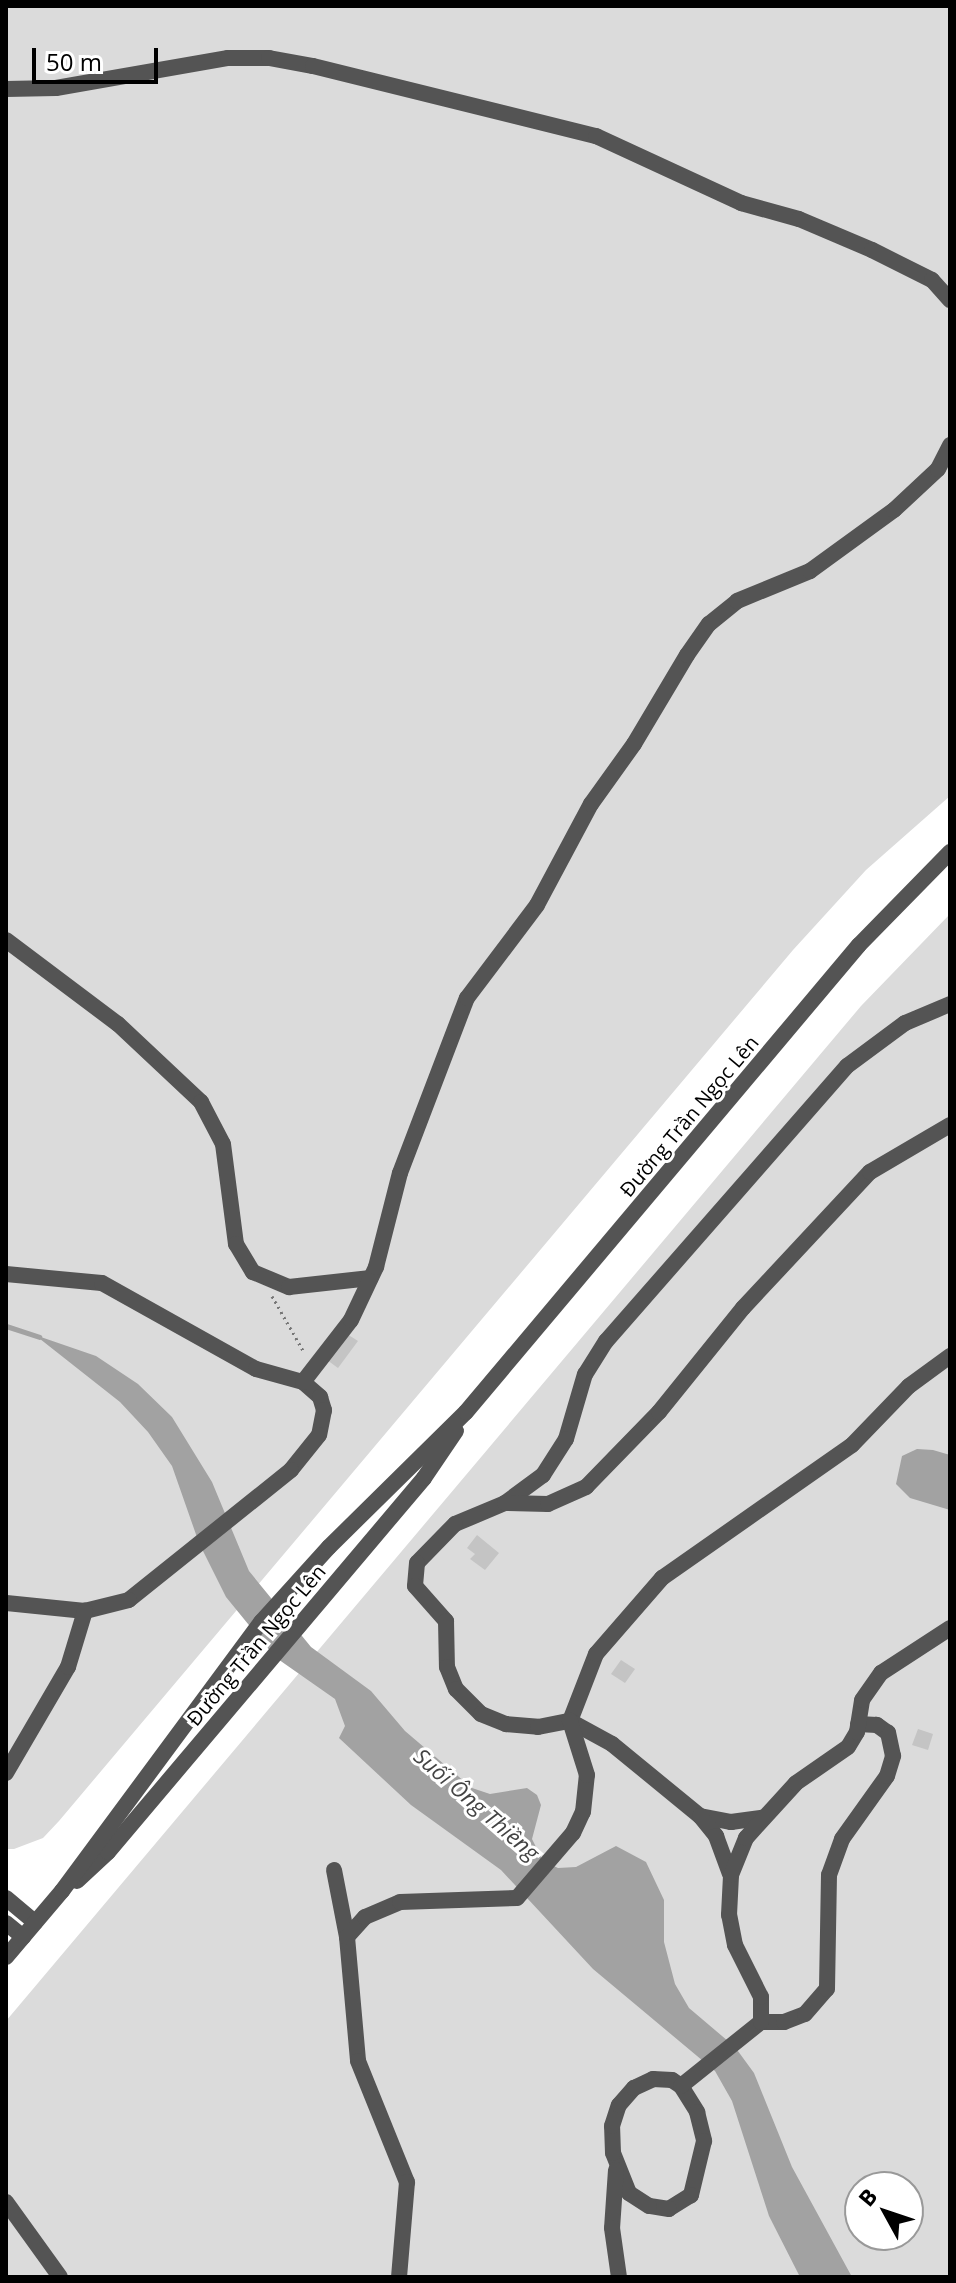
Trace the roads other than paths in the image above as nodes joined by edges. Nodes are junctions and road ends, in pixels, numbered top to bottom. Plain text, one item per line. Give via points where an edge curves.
1 (6, 89) edge
2 (950, 300) edge
3 (950, 445) edge
4 (950, 852) edge
5 (6, 940) edge
6 (950, 1004) edge
7 (950, 1125) edge
8 (6, 1274) edge
9 (371, 1278) junction
10 (950, 1356) edge
11 (303, 1382) junction
12 (466, 1412) junction
13 (505, 1503) junction
14 (6, 1603) edge
15 (85, 1611) junction
16 (950, 1628) edge
17 (570, 1721) junction
18 (858, 1724) junction
19 (6, 1773) edge
20 (700, 1816) junction
21 (761, 1818) junction
22 (334, 1870) dead end
23 (731, 1875) junction
24 (62, 1891) junction
25 (6, 1898) edge
26 (35, 1922) junction
27 (6, 1923) edge
28 (23, 1937) junction
29 (347, 1937) junction
30 (6, 1957) edge
31 (761, 2022) junction
32 (681, 2086) junction
33 (616, 2169) junction
34 (6, 2202) edge
35 (60, 2277) edge
36 (399, 2277) edge
37 (619, 2277) edge

1 - 2 street via 56,88 228,58 301,63 596,136 741,203 799,219 872,250 932,280
3 - 9 street via 938,469 894,510 810,571 737,601 709,624 687,655 581,819 537,905 467,998 400,1173
4 - 12 street, Đường Trần Ngọc Lên via 859,945
5 - 9 street via 118,1024 201,1102 223,1144 236,1244 249,1267 267,1282 289,1287
6 - 13 street via 905,1023 847,1066 606,1341 582,1383 560,1452 533,1485
7 - 13 street via 870,1172 586,1487 548,1504
8 - 11 street via 102,1283 256,1369
9 - 11 street via 351,1320
10 - 17 street via 909,1386 852,1445 700,1547 653,1586 596,1654
11 - 15 street via 323,1403 319,1435 291,1470 129,1600
12 - 24 street, Đường Trần Ngọc Lên via 246,1640
12 - 24 street, Đường Trần Ngọc Lên via 424,1478 108,1852
13 - 17 street via 447,1531 417,1563 415,1586 443,1614 451,1678 471,1707 522,1727
14 - 15 street
15 - 19 street via 65,1674
16 - 18 street via 881,1673 862,1700
17 - 20 street via 620,1750
17 - 29 street via 587,1775 586,1801 573,1833 517,1898 400,1902 365,1917
18 - 21 street via 848,1747 796,1783
18 - 31 street via 877,1725 888,1733 893,1756 887,1776 842,1839 829,1875 827,1989 796,2019
20 - 21 street via 731,1822
20 - 23 street via 722,1848
21 - 23 street via 739,1850
22 - 29 street
23 - 31 street via 731,1929 761,1997
24 - 26 street, Đường Trần Ngọc Lên
25 - 26 street
26 - 28 street, Đường Trần Ngọc Lên
27 - 28 street
28 - 30 street, Đường Trần Ngọc Lên
29 - 36 street via 361,2072 407,2182
31 - 32 street
32 - 33 street via 653,2079 626,2096 612,2126
32 - 33 street via 697,2112 704,2141 691,2195 677,2206 654,2208 629,2193
33 - 37 street via 612,2228
34 - 35 street

